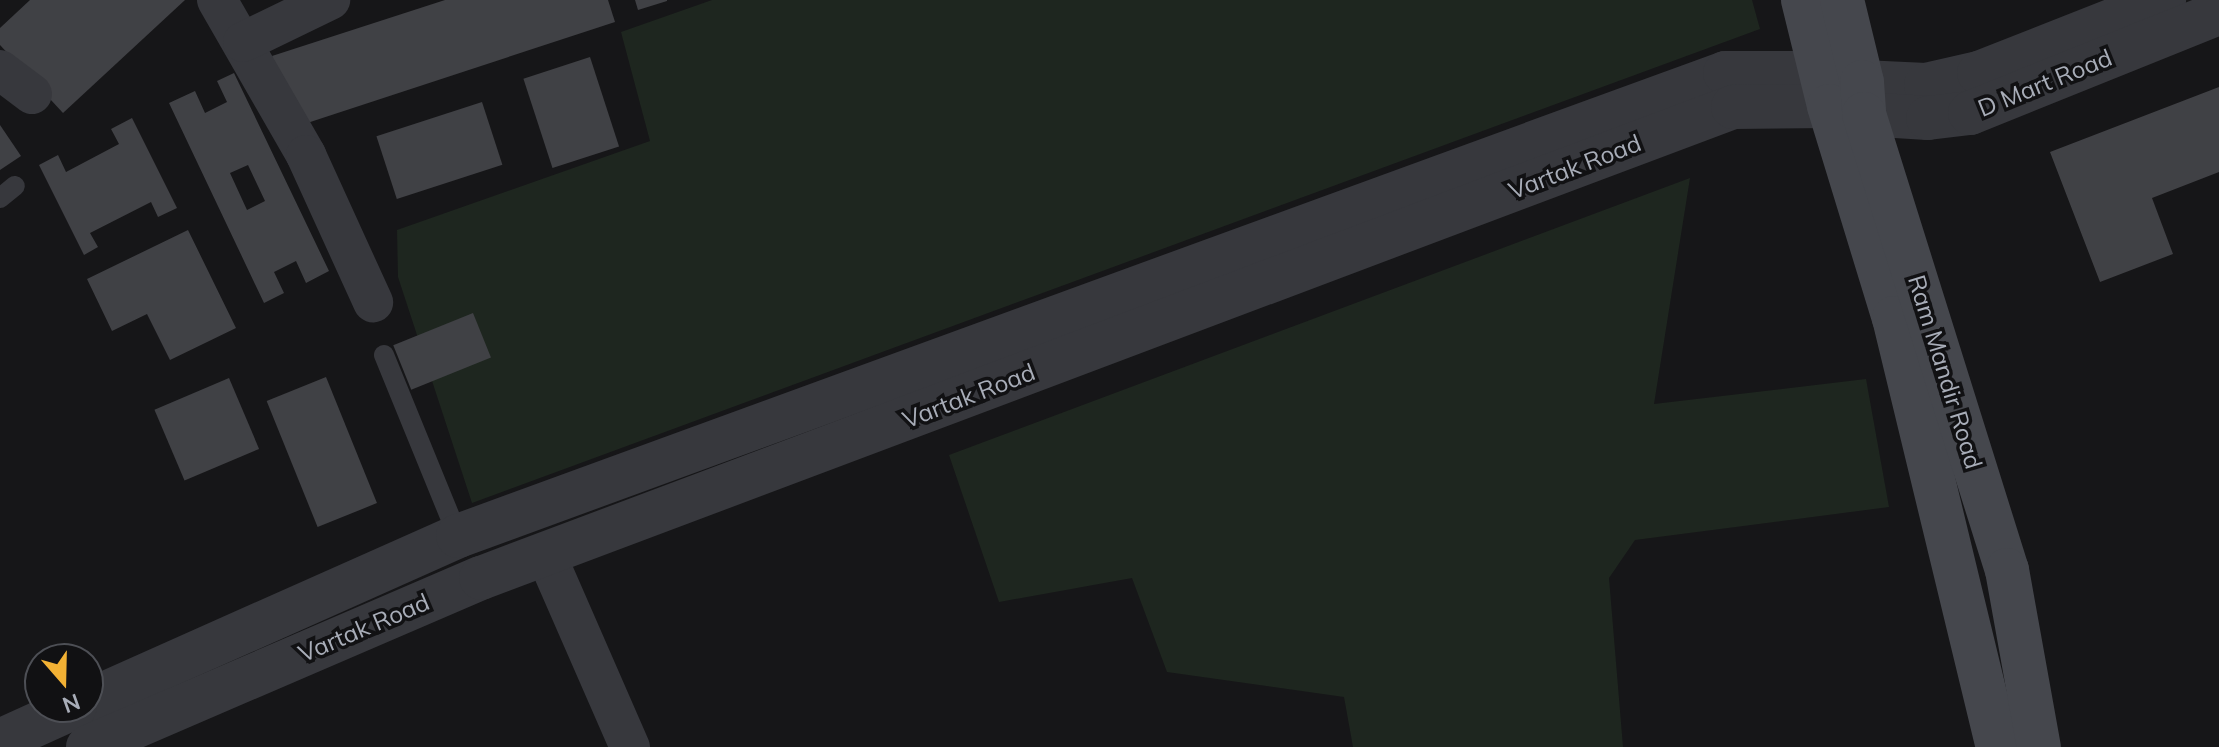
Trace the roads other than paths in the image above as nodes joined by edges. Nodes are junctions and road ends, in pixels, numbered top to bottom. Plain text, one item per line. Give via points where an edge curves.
1 (217, 0) edge
2 (330, 0) edge
3 (1803, 0) edge
4 (1842, 0) edge
5 (2164, 0) edge
6 (2219, 13) edge
7 (243, 42) junction
8 (0, 70) edge
9 (32, 94) dead end
10 (1844, 94) junction
11 (373, 302) dead end
12 (384, 355) dead end
13 (458, 536) junction
14 (546, 555) junction
15 (104, 694) edge
16 (40, 723) edge
17 (0, 741) edge
18 (88, 747) edge
19 (630, 747) edge
20 (1998, 747) edge
21 (2039, 747) edge

1 - 7 street
2 - 7 street
3 - 10 main road
4 - 10 main road, Ram Mandir Road
5 - 10 street, D Mart Road via 1979,73
6 - 10 street, D Mart Road via 1970,113 1928,118
7 - 11 street via 306,155
8 - 9 street
10 - 13 street, Vartak Road via 1725,73
10 - 14 street, Vartak Road via 1733,107
10 - 20 main road
10 - 21 main road, Ram Mandir Road via 2007,570
12 - 13 lane
13 - 15 street, Vartak Road
14 - 18 street, Vartak Road
14 - 19 street
16 - 17 street

